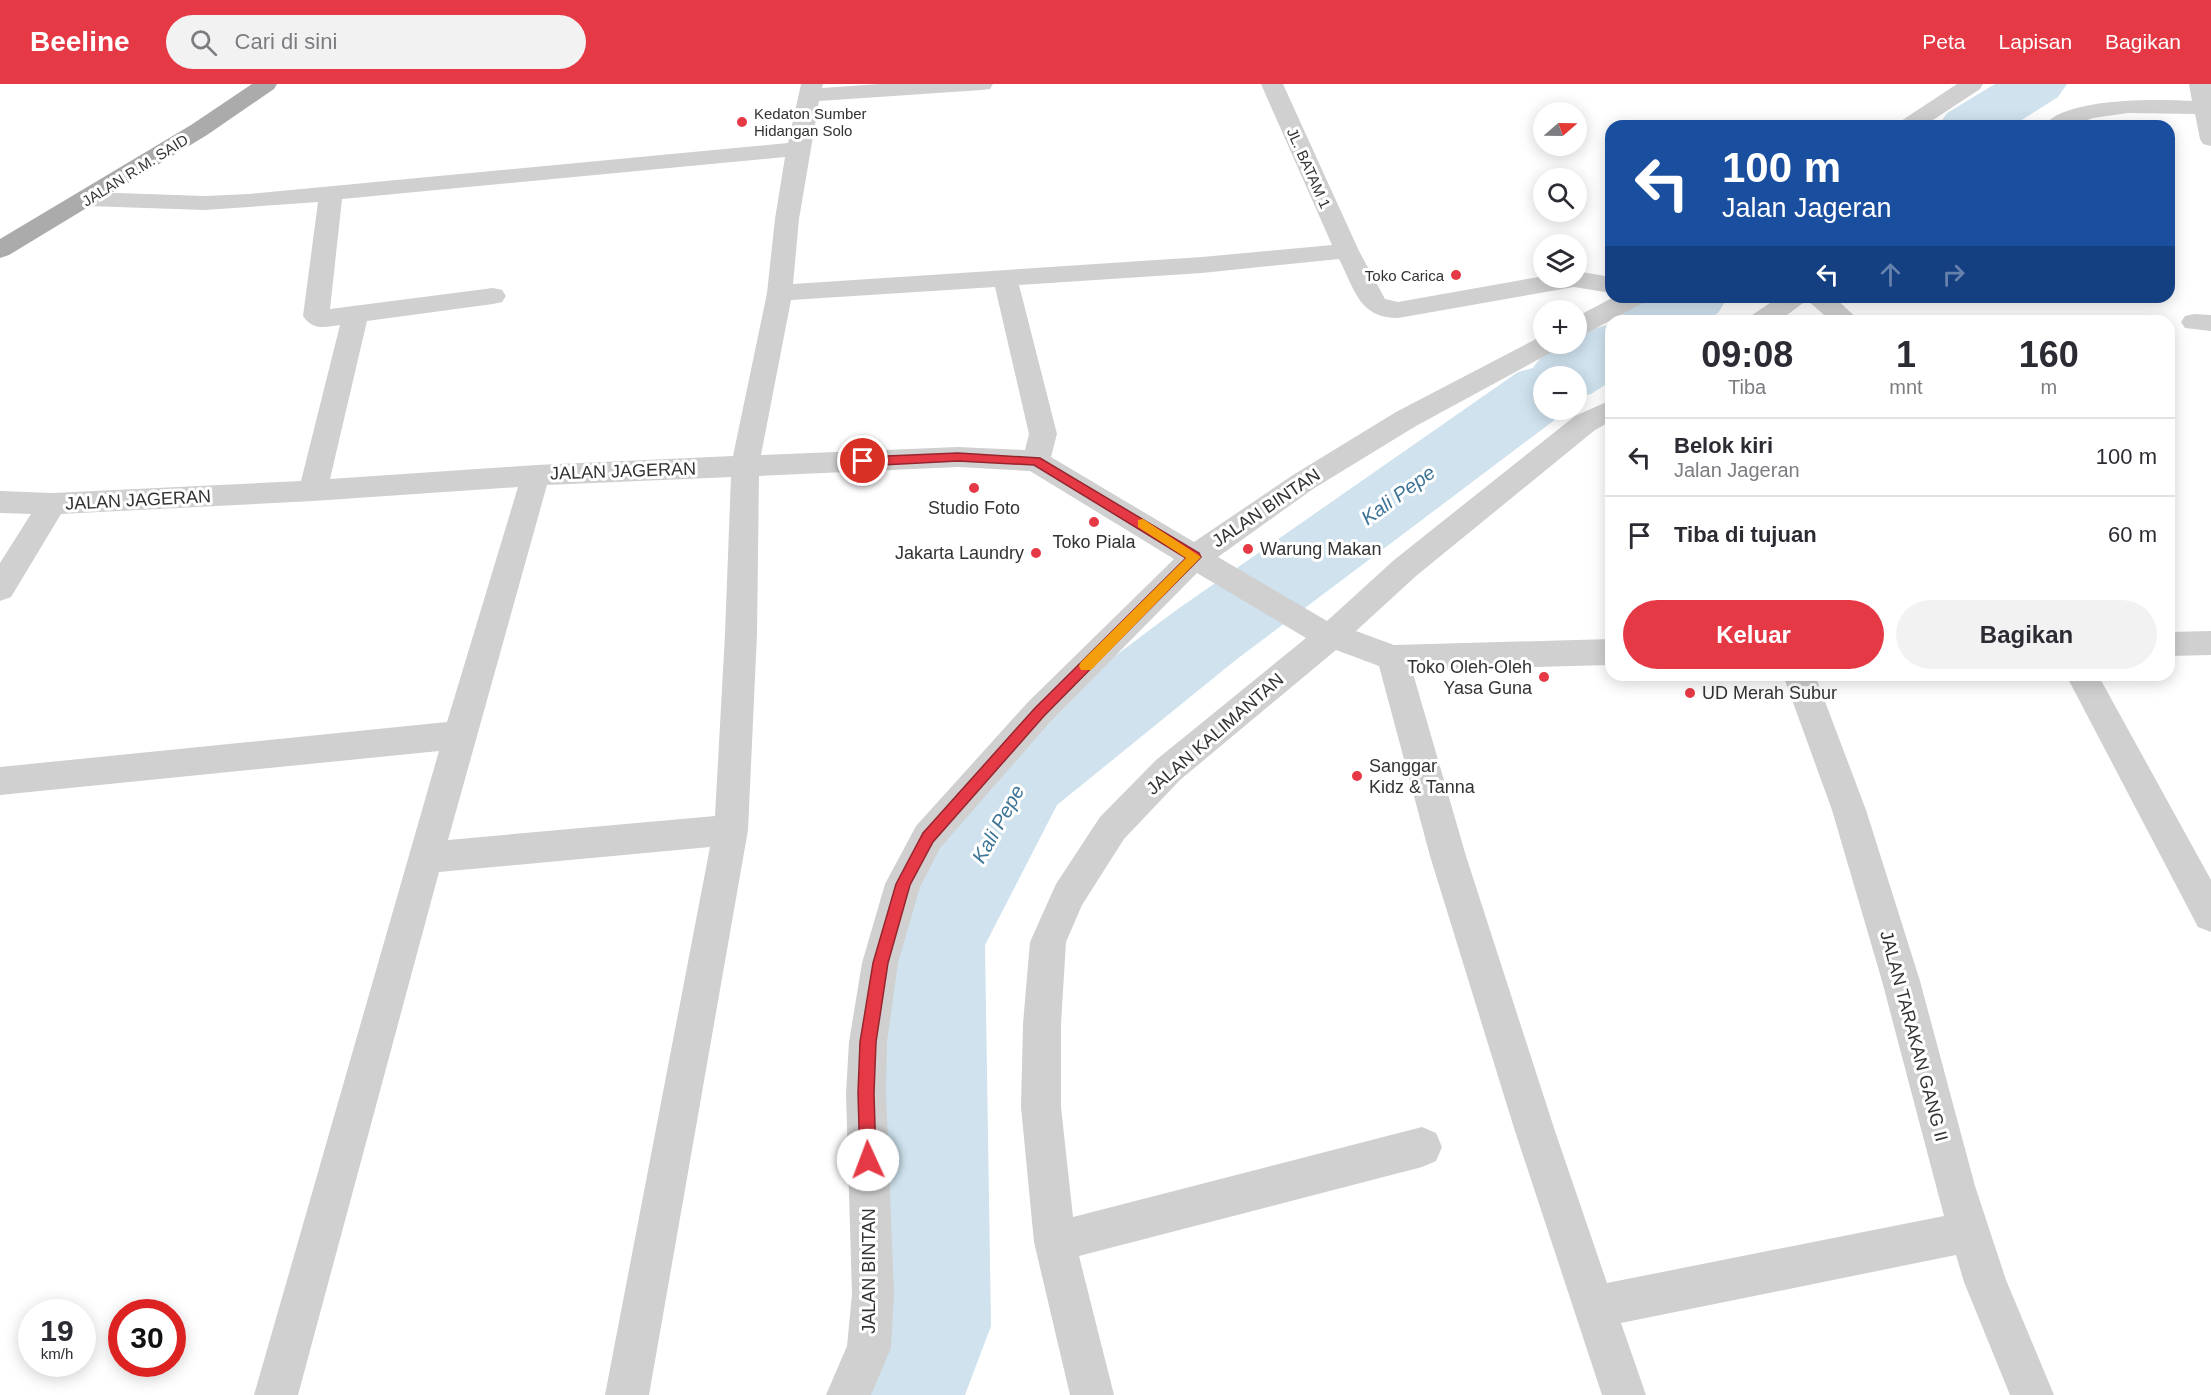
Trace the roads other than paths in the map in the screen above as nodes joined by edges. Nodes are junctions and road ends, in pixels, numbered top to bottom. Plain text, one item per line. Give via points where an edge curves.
1 (266, 84) edge
2 (982, 84) edge
3 (1272, 84) edge
4 (1972, 84) edge
5 (2200, 84) edge
6 (811, 89) edge
7 (2203, 108) junction
8 (1918, 120) edge
9 (2072, 120) edge
10 (2211, 139) edge
11 (798, 149) junction
12 (331, 194) junction
13 (87, 199) junction
14 (0, 250) edge
15 (1347, 250) junction
16 (1005, 277) junction
17 (1605, 284) edge
18 (780, 293) junction
19 (493, 296) dead end
20 (1623, 303) edge
21 (1787, 303) edge
22 (1825, 303) edge
23 (1770, 315) edge
24 (1840, 315) edge
25 (355, 316) junction
26 (1587, 322) edge
27 (1533, 352) edge
28 (1605, 412) edge
29 (1036, 461) junction
30 (745, 466) junction
31 (536, 475) junction
32 (313, 491) junction
33 (0, 502) edge
34 (52, 504) junction
35 (1205, 564) junction
36 (0, 589) edge
37 (1321, 631) junction
38 (2211, 643) edge
39 (2175, 644) edge
40 (1605, 652) edge
41 (1393, 658) junction
42 (1801, 681) edge
43 (2085, 681) edge
44 (460, 735) junction
45 (0, 781) edge
46 (731, 830) junction
47 (426, 858) junction
48 (2211, 915) edge
49 (1422, 1147) dead end
50 (1970, 1231) junction
51 (1055, 1242) junction
52 (1595, 1307) junction
53 (276, 1395) edge
54 (627, 1395) edge
55 (848, 1395) edge
56 (1092, 1395) edge
57 (1624, 1395) edge
58 (2032, 1395) edge

1 - 13 main road, JALAN R.M. SAID
2 - 6 street
3 - 15 street, JL. BATAM 1
4 - 8 street
5 - 7 street
6 - 11 street
7 - 9 street via 2148,105 2099,110
7 - 10 street
11 - 12 street
11 - 18 street
12 - 13 street via 205,203
12 - 25 street via 316,316 326,320
13 - 14 main road, JALAN R.M. SAID
15 - 16 street
15 - 17 street, JL. BATAM 1 via 1375,304 1387,310 1574,279
16 - 18 street
16 - 29 street via 1043,434
18 - 30 street
19 - 25 street
20 - 26 street
21 - 23 street
22 - 24 street
25 - 32 street
27 - 35 street, JALAN BINTAN via 1303,482
28 - 37 street, JALAN KALIMANTAN via 1585,423
29 - 30 street, JALAN JAGERAN via 958,457
29 - 35 street, JALAN JAGERAN
30 - 31 street, JALAN JAGERAN
30 - 46 street
31 - 32 street, JALAN JAGERAN
31 - 44 street
32 - 34 street, JALAN JAGERAN
33 - 34 street, JALAN JAGERAN
34 - 36 street
35 - 37 street, JALAN JAGERAN
35 - 55 street, JALAN BINTAN via 1039,712 928,837 903,884 880,963 868,1042 872,1304 869,1348
37 - 41 street, JALAN JAGERAN
37 - 51 street, JALAN KALIMANTAN via 1168,770 1112,828 1069,895 1048,942 1041,1107
38 - 39 street
40 - 41 street
41 - 52 street via 1448,856
42 - 50 street, JALAN TARAKAN GANG II via 1849,810
43 - 48 street
44 - 45 street
44 - 47 street
46 - 47 street
46 - 54 street
47 - 53 street
49 - 51 street
50 - 52 street
50 - 58 street, JALAN TARAKAN GANG II via 1985,1282
51 - 56 street, JALAN KALIMANTAN
52 - 57 street

